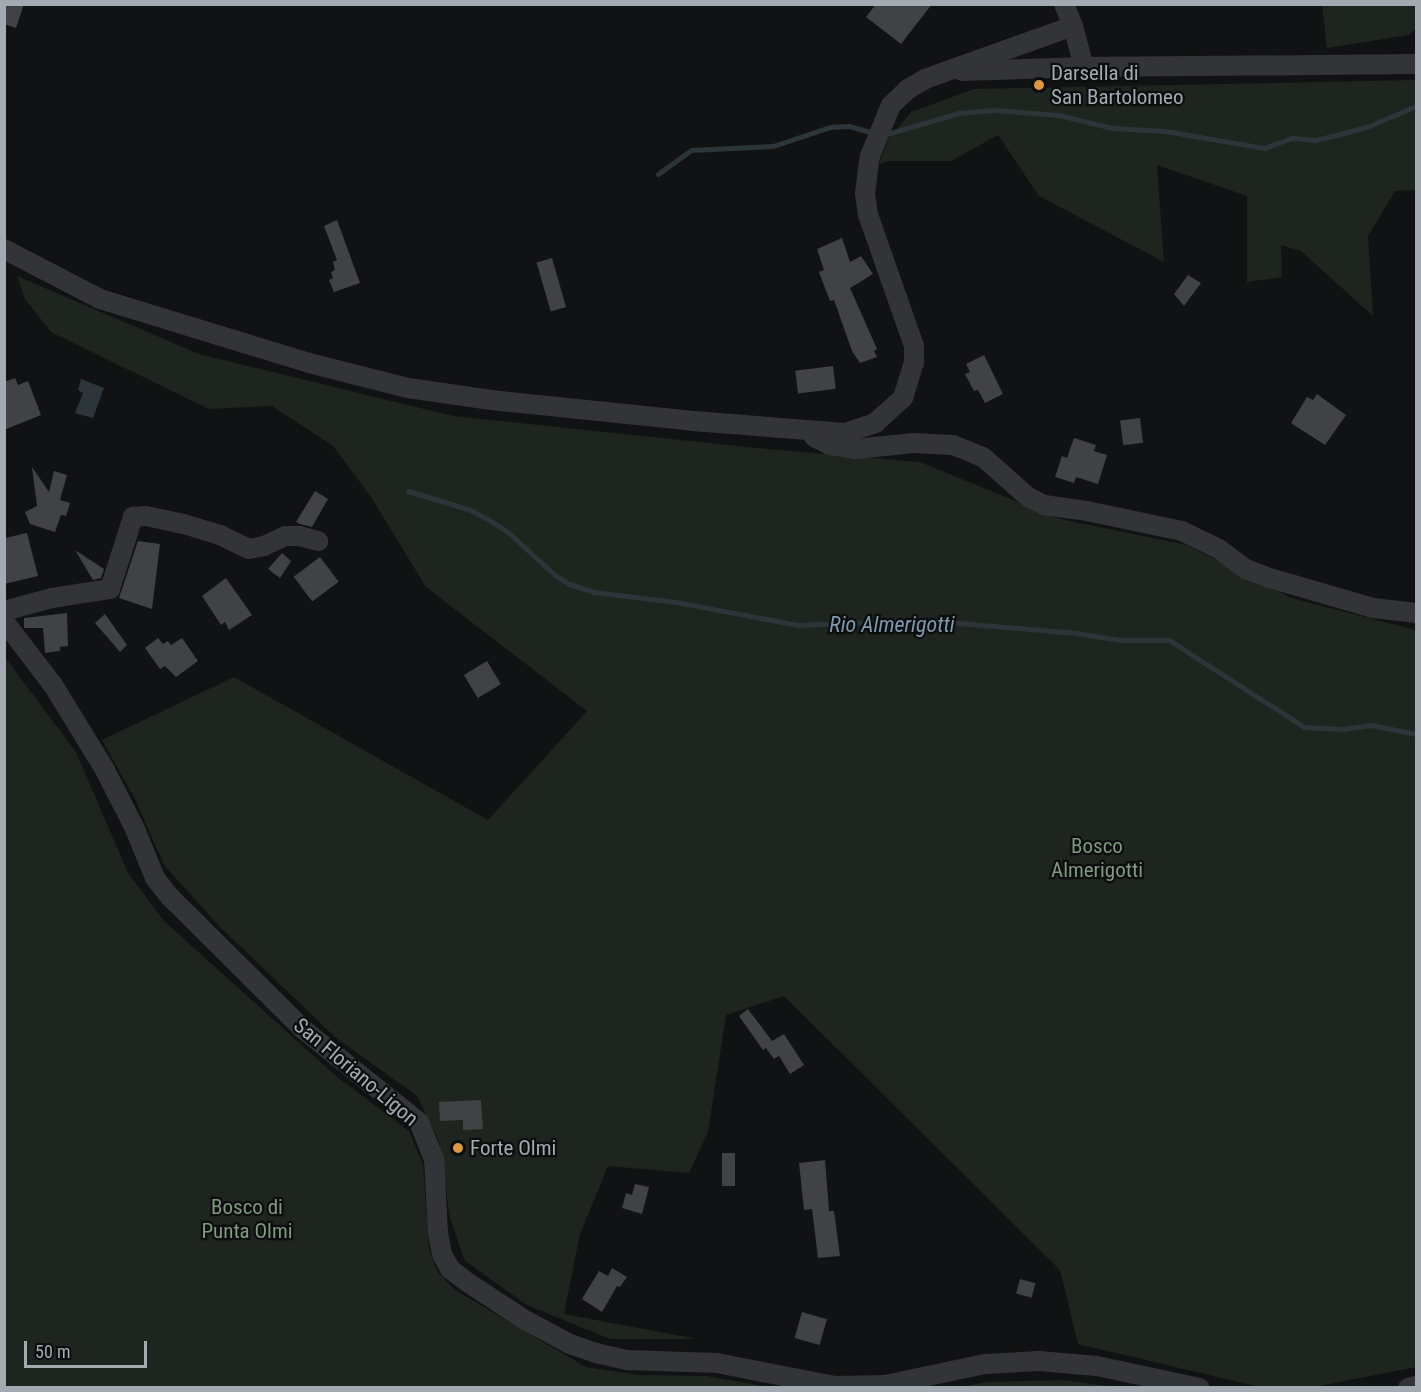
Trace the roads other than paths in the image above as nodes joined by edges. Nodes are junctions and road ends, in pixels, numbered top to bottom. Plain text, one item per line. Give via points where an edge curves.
1 (1064, 4) edge
2 (1073, 26) junction
3 (1416, 64) edge
4 (1084, 67) junction
5 (944, 71) junction
6 (4, 249) edge
7 (798, 430) junction
8 (318, 541) dead end
9 (4, 611) edge
10 (1416, 614) edge
11 (4, 621) edge
12 (1416, 1386) edge
13 (1200, 1388) edge
14 (1408, 1388) edge

1 - 2 street
2 - 4 street
2 - 5 street
3 - 4 street
4 - 5 street
5 - 7 street via 908,89 891,105 870,156 868,215 914,346 910,382 903,398 889,412 862,428 844,433
6 - 7 street via 100,299 309,363 408,388 491,400
7 - 10 street via 830,445 855,449 914,443 953,445 983,457 1028,497 1044,505 1182,531 1220,549 1246,569 1270,578 1373,608
8 - 9 street via 285,536 249,549 184,524 146,516 133,518 110,589
11 - 13 street, San Floriano-Ligon via 53,685 105,770 155,878 197,926 304,1030 419,1122 434,1159 441,1254 450,1269 525,1320 570,1344 627,1360 717,1364 834,1386 885,1385 985,1364 1039,1361 1097,1366
12 - 14 street

